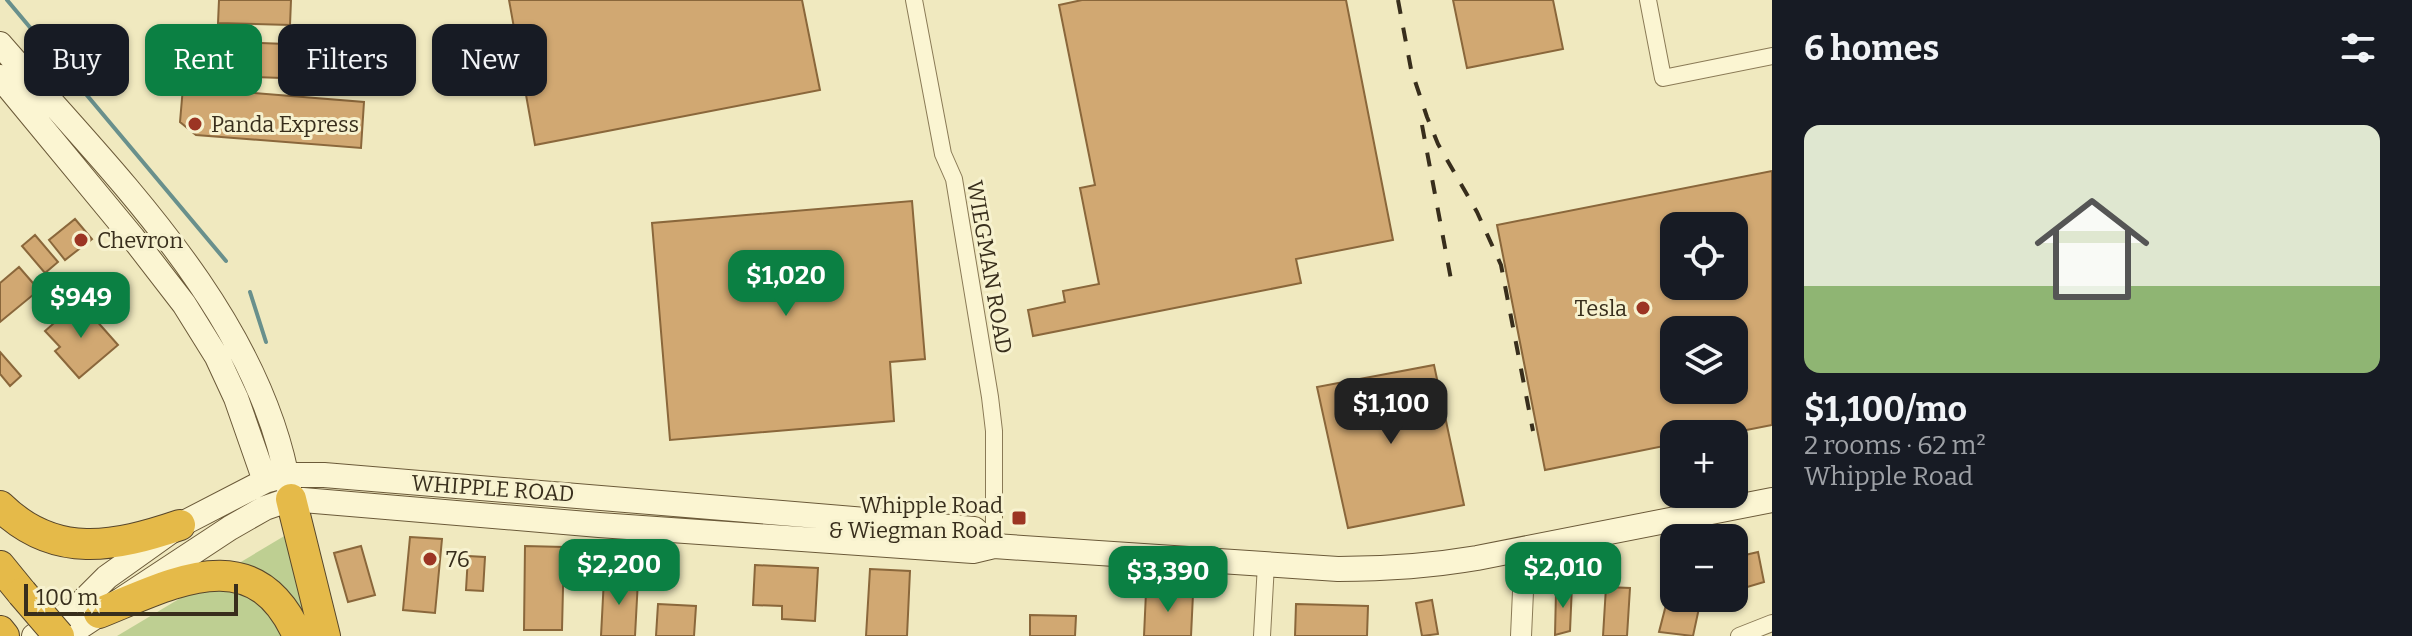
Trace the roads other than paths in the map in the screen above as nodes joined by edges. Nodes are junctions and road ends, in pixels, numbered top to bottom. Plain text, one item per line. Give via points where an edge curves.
1 (914, 0) edge
2 (1648, 0) edge
3 (0, 44) edge
4 (1772, 56) edge
5 (0, 77) edge
6 (281, 485) junction
7 (1772, 500) edge
8 (0, 506) edge
9 (180, 525) junction
10 (994, 546) junction
11 (1525, 547) junction
12 (1266, 564) junction
13 (0, 566) edge
14 (99, 613) junction
15 (1772, 623) edge
16 (0, 631) edge
17 (4, 636) edge
18 (34, 636) edge
19 (59, 636) edge
20 (66, 636) edge
21 (298, 636) edge
22 (325, 636) edge
23 (1262, 636) edge
24 (1521, 636) edge
25 (1739, 636) edge

1 - 10 street, WIEGMAN ROAD via 943,154 954,179 990,397
2 - 4 street via 1663,78
3 - 6 main road via 152,220 209,296 257,384 281,448
5 - 6 main road via 184,304 217,357
6 - 9 main road
6 - 10 main road, WHIPPLE ROAD via 599,525 973,551
6 - 14 main road, WHIPPLE ROAD via 265,508
6 - 22 highway
7 - 11 main road, WHIPPLE ROAD
8 - 9 highway via 38,532 70,544 113,544
9 - 18 main road
10 - 12 main road, WHIPPLE ROAD
11 - 12 main road, WHIPPLE ROAD via 1384,569
11 - 24 street
12 - 23 street
13 - 19 highway, bridge
14 - 20 main road, WHIPPLE ROAD
14 - 21 highway via 196,576 229,576 273,598
15 - 25 street
16 - 17 highway

